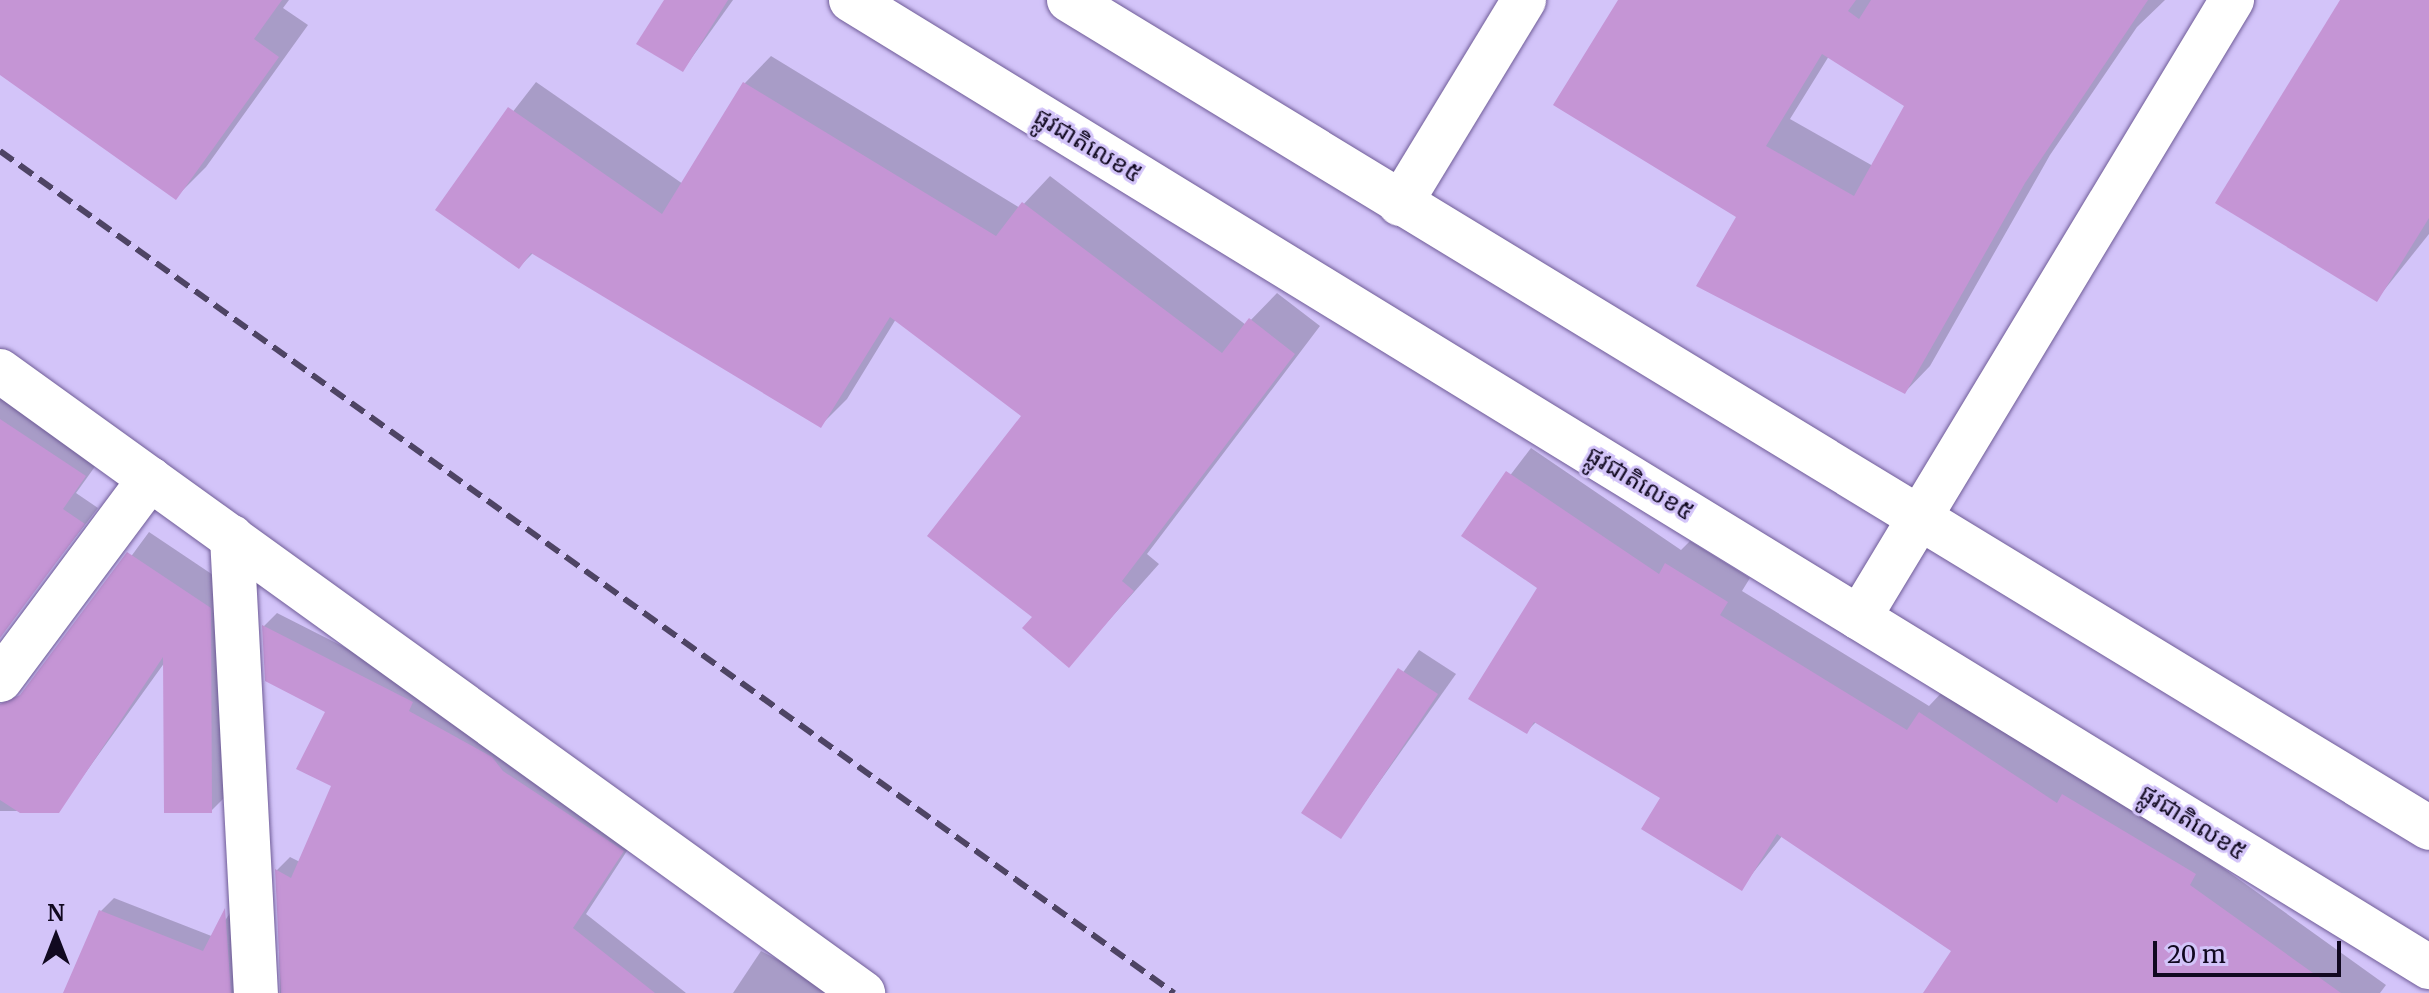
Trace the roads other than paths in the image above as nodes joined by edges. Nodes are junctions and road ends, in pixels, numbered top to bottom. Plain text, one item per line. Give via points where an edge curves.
1 (851, 0) edge
2 (1069, 0) edge
3 (1524, 0) edge
4 (2232, 0) edge
5 (1400, 204) junction
6 (0, 371) edge
7 (150, 479) junction
8 (1918, 521) junction
9 (232, 537) junction
10 (1859, 618) junction
11 (0, 680) edge
12 (2429, 828) edge
13 (2429, 967) edge
14 (256, 993) edge
15 (863, 993) edge

1 - 10 main road, ផ្លូវជាតិលេខ៥
2 - 5 main road
3 - 5 main road
4 - 8 main road
5 - 8 main road
6 - 7 main road
7 - 9 main road
7 - 11 main road
8 - 10 main road
8 - 12 main road
9 - 14 main road
9 - 15 main road
10 - 13 main road, ផ្លូវជាតិលេខ៥

